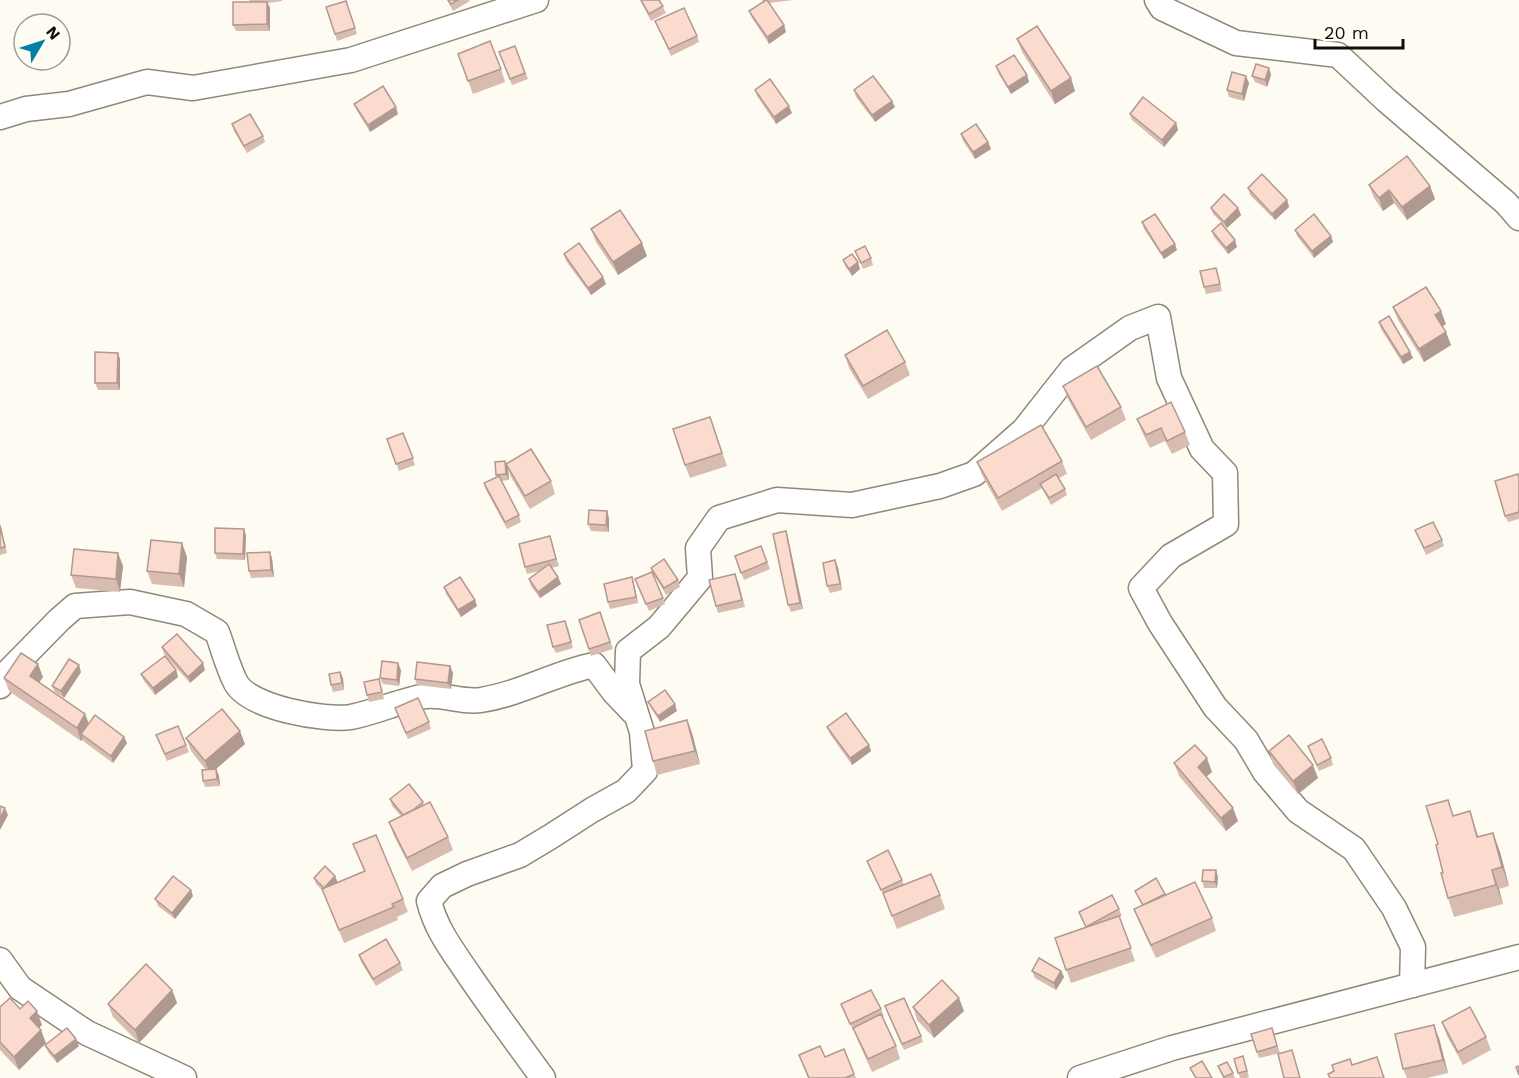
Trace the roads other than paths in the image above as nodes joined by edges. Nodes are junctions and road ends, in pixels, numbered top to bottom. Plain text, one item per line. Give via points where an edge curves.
1 (536, 0) edge
2 (1156, 0) edge
3 (0, 117) edge
4 (1519, 218) edge
5 (0, 686) edge
6 (637, 715) junction
7 (1519, 957) edge
8 (0, 960) edge
9 (1412, 985) junction
10 (184, 1078) edge
11 (543, 1078) edge
12 (1080, 1078) edge

1 - 3 street via 351,60 193,88 147,82 69,104 26,109
2 - 4 street via 1162,8 1236,43 1338,55
5 - 6 street via 10,670 75,606 130,602 186,614 217,632 237,685 258,702 308,715 348,717 427,696 478,701 594,664
6 - 9 street via 627,684 628,651 659,627 700,578 698,548 719,518 777,500 852,505 940,486 974,474 1024,430 1072,369 1130,328 1158,317 1169,378 1202,449 1225,473 1226,524 1171,556 1141,588 1215,707 1246,740 1265,772 1298,811 1353,849 1394,908 1413,947
6 - 11 street via 645,771 626,791 520,855 442,886 429,901 434,920 446,940
7 - 9 street
8 - 10 street via 20,988 87,1033
9 - 12 street via 1172,1048

